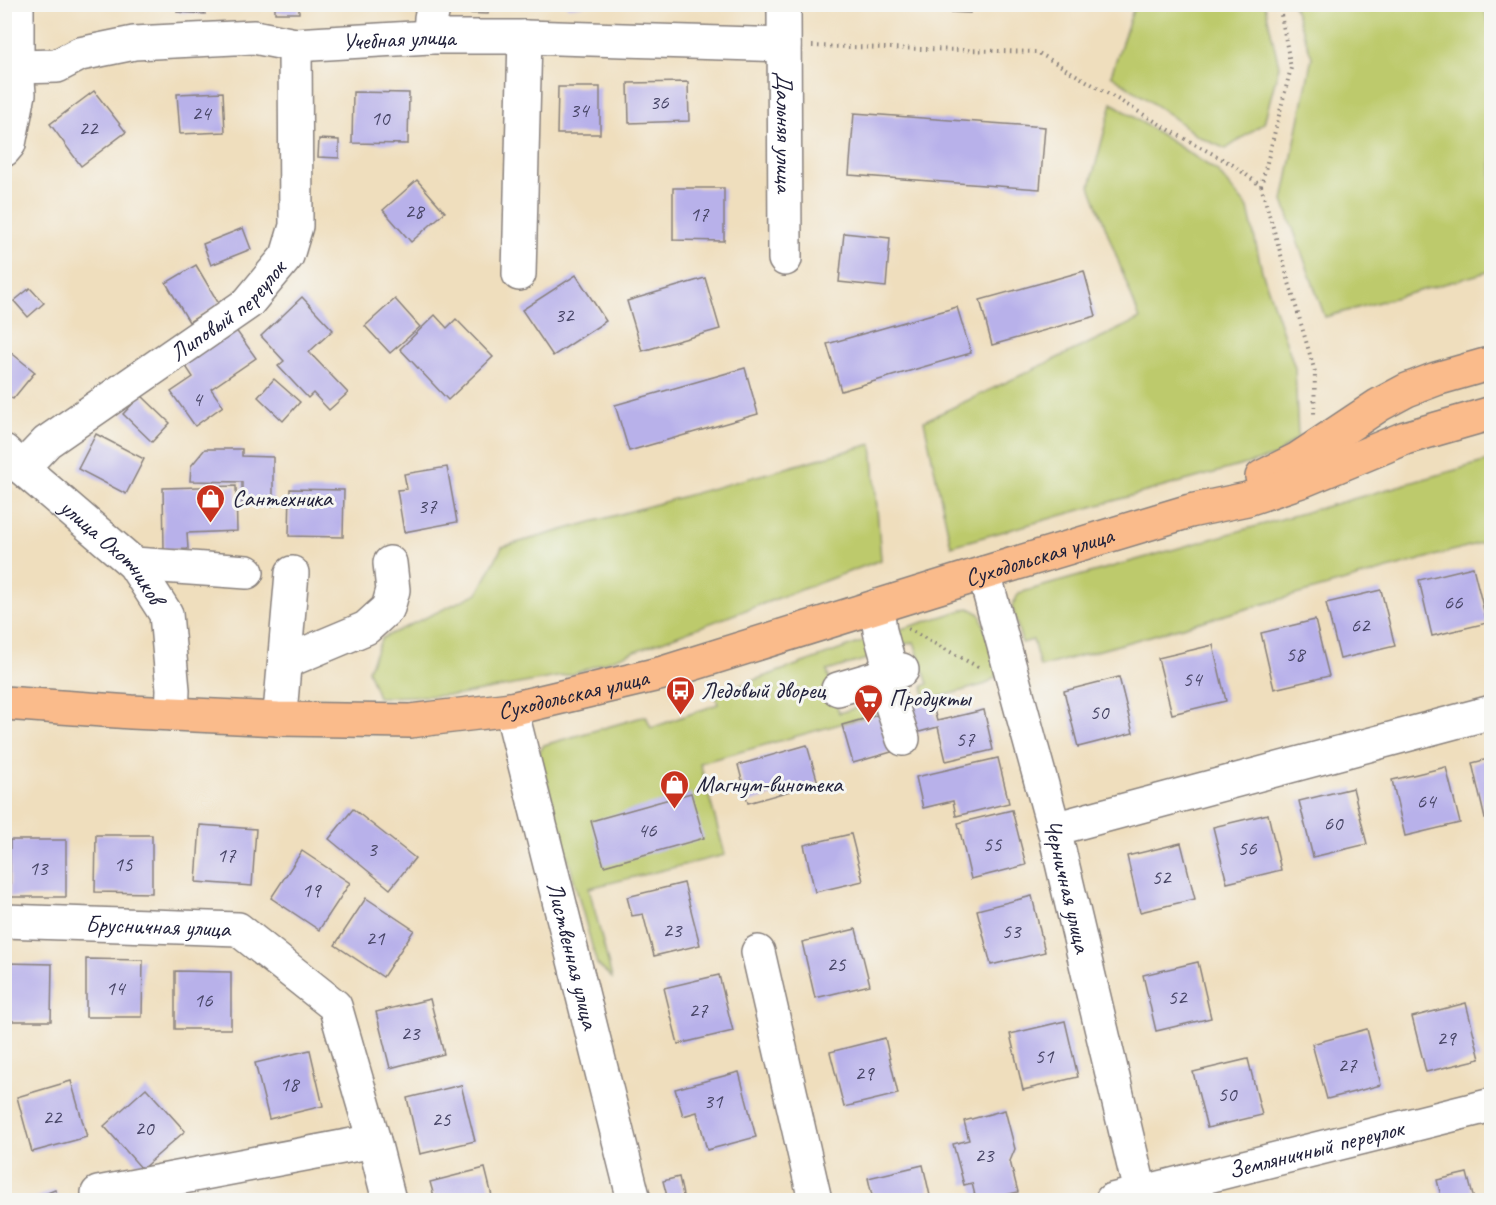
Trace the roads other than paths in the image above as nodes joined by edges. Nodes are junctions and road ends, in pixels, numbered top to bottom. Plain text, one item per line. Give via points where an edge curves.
1 (17, 4) edge
2 (434, 4) edge
3 (784, 4) edge
4 (525, 37) junction
5 (430, 38) junction
6 (295, 45) junction
7 (784, 45) junction
8 (17, 67) junction
9 (4, 150) edge
10 (785, 259) dead end
11 (519, 274) dead end
12 (1491, 363) edge
13 (1491, 413) edge
14 (14, 459) edge
15 (1190, 512) junction
16 (390, 563) dead end
17 (134, 564) junction
18 (247, 572) dead end
19 (292, 573) dead end
20 (984, 573) junction
21 (888, 615) junction
22 (285, 662) junction
23 (896, 672) junction
24 (838, 689) dead end
25 (4, 703) edge
26 (511, 709) junction
27 (1491, 712) edge
28 (172, 714) junction
29 (278, 719) junction
30 (903, 739) dead end
31 (1054, 829) junction
32 (4, 921) edge
33 (758, 952) dead end
34 (1491, 1106) edge
35 (374, 1141) junction
36 (98, 1193) dead end
37 (1131, 1198) edge
38 (389, 1200) edge
39 (634, 1200) edge
40 (815, 1200) edge

1 - 8 street
2 - 5 street
3 - 7 street, Дальняя улица
4 - 5 street, Учебная улица
4 - 7 street, Учебная улица
4 - 11 street
5 - 6 street, Учебная улица
6 - 8 street, Учебная улица via 254,37 135,43 80,54 57,66
6 - 14 street, Липовый переулок via 296,226 287,256 248,303 47,442
7 - 10 street, Дальняя улица
8 - 9 street via 19,94 9,144
12 - 15 main road, Суходольская улица via 1407,390 1298,459 1225,491
13 - 15 main road, Суходольская улица via 1405,438 1293,484
14 - 17 street, улица Охотников
15 - 20 main road, Суходольская улица
16 - 22 street via 393,590 388,608 366,628
17 - 18 street
17 - 28 street, улица Охотников via 166,614
19 - 22 street
20 - 21 main road, Суходольская улица
20 - 31 street, Черничная улица
21 - 23 street via 880,631 888,660
21 - 26 main road, Суходольская улица
22 - 29 street
23 - 24 street
23 - 30 street
25 - 28 main road, Суходольская улица
26 - 29 main road, Суходольская улица via 410,721
26 - 39 street, Лиственная улица
27 - 31 street
28 - 29 main road, Суходольская улица
31 - 37 street, Черничная улица
32 - 35 street, Брусничная улица via 238,929 335,1006
33 - 40 street
34 - 37 street, Земляничный переулок
35 - 36 street
35 - 38 street, Брусничная улица

